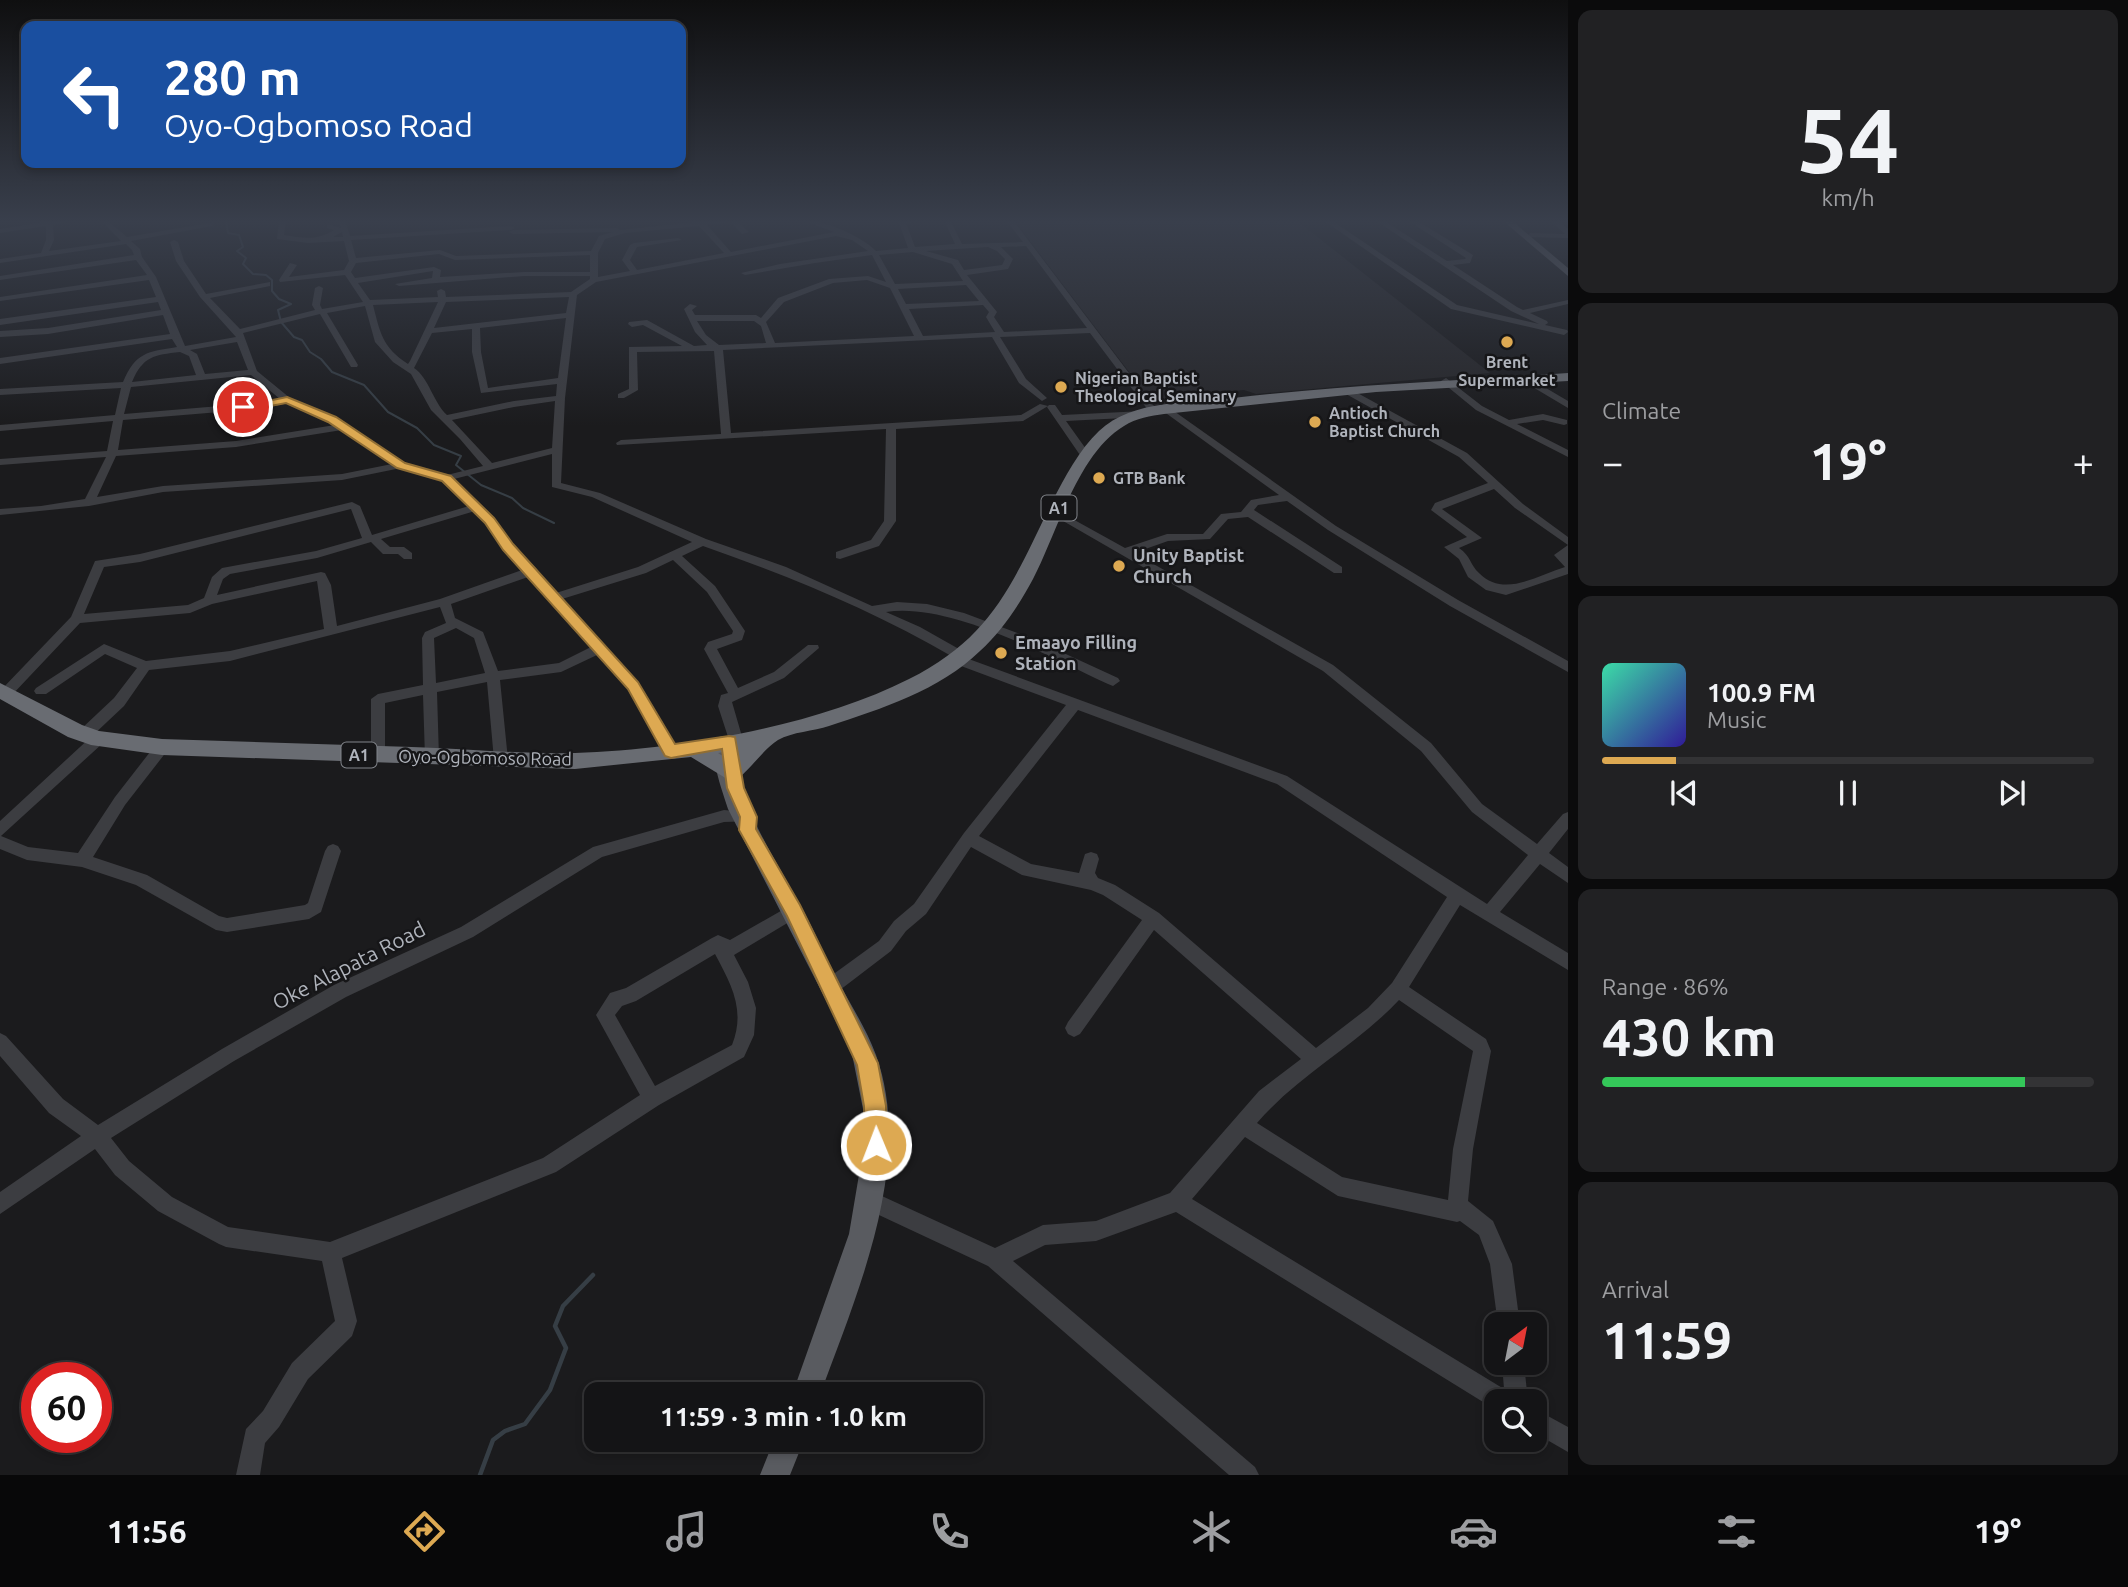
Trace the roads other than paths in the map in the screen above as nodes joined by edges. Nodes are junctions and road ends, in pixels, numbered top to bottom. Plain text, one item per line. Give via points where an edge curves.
1 (318, 288) dead end
2 (893, 288) edge
3 (74, 289) edge
4 (156, 289) edge
5 (199, 289) edge
6 (244, 289) edge
7 (359, 289) edge
8 (441, 289) edge
9 (523, 289) edge
10 (579, 289) edge
11 (811, 289) edge
12 (973, 289) edge
13 (1062, 289) edge
14 (1427, 289) edge
15 (1484, 289) edge
16 (573, 294) junction
17 (204, 297) junction
18 (522, 298) junction
19 (0, 299) edge
20 (160, 299) junction
21 (443, 300) junction
22 (1568, 302) edge
23 (368, 303) junction
24 (984, 303) junction
25 (694, 306) dead end
26 (903, 307) junction
27 (165, 312) junction
28 (321, 312) junction
29 (1522, 313) junction
30 (570, 316) junction
31 (692, 318) junction
32 (762, 321) junction
33 (0, 322) edge
34 (476, 328) junction
35 (1094, 330) junction
36 (428, 331) junction
37 (661, 331) dead end
38 (1566, 333) edge
39 (0, 334) edge
40 (998, 334) junction
41 (175, 335) junction
42 (239, 335) junction
43 (920, 339) junction
44 (771, 345) junction
45 (693, 348) junction
46 (718, 348) junction
47 (183, 350) junction
48 (0, 361) edge
49 (354, 365) dead end
50 (408, 368) junction
51 (253, 372) junction
52 (1568, 372) edge
53 (1568, 377) edge
54 (202, 379) junction
55 (563, 380) junction
56 (1529, 381) junction
57 (1445, 383) junction
58 (127, 385) junction
59 (0, 392) edge
60 (1349, 392) junction
61 (621, 396) dead end
62 (560, 398) junction
63 (287, 400) junction
64 (1048, 404) junction
65 (1568, 405) edge
66 (1157, 412) junction
67 (446, 418) junction
68 (1064, 418) junction
69 (119, 419) junction
70 (1564, 422) dead end
71 (1506, 423) junction
72 (891, 426) junction
73 (344, 427) junction
74 (0, 428) edge
75 (726, 437) junction
76 (621, 443) dead end
77 (557, 450) junction
78 (1087, 454) junction
79 (1568, 454) edge
80 (111, 455) junction
81 (0, 462) edge
82 (401, 465) junction
83 (489, 468) junction
84 (447, 478) junction
85 (1496, 484) junction
86 (1289, 497) junction
87 (89, 503) junction
88 (477, 507) junction
89 (1247, 511) junction
90 (0, 512) edge
91 (1056, 514) junction
92 (371, 538) junction
93 (702, 542) junction
94 (1568, 542) edge
95 (1568, 549) edge
96 (1125, 552) junction
97 (674, 555) junction
98 (840, 555) dead end
99 (408, 556) dead end
100 (1568, 564) edge
101 (1568, 569) edge
102 (1338, 570) dead end
103 (532, 571) junction
104 (555, 597) junction
105 (209, 601) junction
106 (444, 602) junction
107 (871, 610) junction
108 (76, 619) junction
109 (455, 624) junction
110 (989, 629) junction
111 (331, 632) junction
112 (600, 648) junction
113 (813, 648) dead end
114 (959, 658) junction
115 (145, 666) junction
116 (1568, 667) edge
117 (493, 676) junction
118 (1113, 681) dead end
119 (429, 689) junction
120 (3, 691) edge
121 (41, 691) dead end
122 (735, 694) junction
123 (1076, 702) junction
124 (777, 731) junction
125 (92, 737) junction
126 (729, 742) junction
127 (162, 747) junction
128 (694, 748) junction
129 (671, 751) junction
130 (378, 756) junction
131 (432, 758) junction
132 (501, 760) junction
133 (728, 770) junction
134 (1568, 818) edge
135 (745, 821) junction
136 (0, 830) edge
137 (969, 838) junction
138 (0, 842) edge
139 (333, 851) dead end
140 (1541, 853) junction
141 (1091, 859) dead end
142 (82, 860) junction
143 (1568, 876) edge
144 (1092, 883) junction
145 (1457, 895) junction
146 (793, 911) junction
147 (1489, 914) junction
148 (1153, 918) junction
149 (718, 943) junction
150 (1568, 962) edge
151 (830, 987) junction
152 (1398, 989) junction
153 (1074, 1028) dead end
154 (0, 1042) edge
155 (1316, 1059) junction
156 (652, 1098) junction
157 (1243, 1125) junction
158 (97, 1136) junction
159 (872, 1201) junction
160 (1177, 1201) junction
161 (0, 1204) edge
162 (1458, 1206) junction
163 (330, 1252) junction
164 (995, 1259) junction
165 (1507, 1312) edge
166 (811, 1382) edge
167 (1484, 1390) edge
168 (1547, 1427) edge
169 (1568, 1440) edge
170 (784, 1452) edge
171 (248, 1475) edge
172 (775, 1475) edge
173 (1247, 1475) edge

1 - 28 street via 316,305
2 - 26 street
3 - 19 street
4 - 20 street
5 - 17 street
6 - 17 street
7 - 23 street
8 - 21 street
9 - 18 street
10 - 16 street
11 - 32 street via 781,300
12 - 24 street
13 - 35 street
14 - 38 street via 1454,307
15 - 29 street
16 - 18 street
16 - 30 street
17 - 42 street
18 - 21 street
20 - 27 street
20 - 33 street
21 - 23 street
21 - 36 street
22 - 29 street
23 - 28 street
23 - 50 street via 378,340
24 - 26 street
24 - 40 street via 993,312 990,317
25 - 31 street via 688,309
26 - 43 street
27 - 39 street
27 - 41 street
28 - 42 street
28 - 49 street
29 - 38 street
30 - 34 street
30 - 55 street
31 - 32 street via 751,317
31 - 46 street via 708,343
32 - 44 street
34 - 36 street
34 - 55 street via 476,358 484,391
35 - 40 street
35 - 66 street
36 - 50 street
37 - 45 street
40 - 43 street
40 - 64 street via 1022,381
41 - 47 street
41 - 48 street
42 - 47 street
42 - 51 street
43 - 44 street
44 - 46 street
45 - 46 street
45 - 61 street via 632,349 633,390
46 - 75 street
47 - 54 street via 193,354
47 - 58 street via 137,359
50 - 67 street
51 - 54 street
51 - 63 street
52 - 57 highway, A1
53 - 56 highway, A1
54 - 58 street
55 - 62 street
56 - 57 highway, A1
56 - 65 street
57 - 60 highway, A1
57 - 71 street
58 - 59 street
58 - 69 street
60 - 66 highway, A1
60 - 85 street via 1463,455
62 - 67 street
62 - 77 street
63 - 69 street
63 - 73 street
64 - 68 street
64 - 72 street via 1023,418
66 - 68 street
66 - 78 highway, A1 via 1120,422
66 - 86 street
67 - 83 street
68 - 78 street
69 - 74 street
69 - 80 street
70 - 71 street via 1546,416
71 - 79 street
72 - 75 street
72 - 98 street via 890,521 875,542
73 - 80 street via 261,441
73 - 82 street
75 - 76 street
77 - 83 street
77 - 93 street via 556,485 596,495
78 - 91 highway, A1
80 - 81 street
80 - 87 street
82 - 84 street
82 - 87 street via 345,478 162,490
83 - 84 street
84 - 88 street
85 - 94 street
85 - 101 street via 1439,505 1437,510 1476,538 1450,547 1464,557 1472,574 1490,587 1511,591
86 - 89 street via 1255,502
86 - 116 street via 1387,563
87 - 90 street
88 - 92 street
88 - 103 street
89 - 96 street via 1244,516 1225,516 1206,537 1167,538
89 - 102 street
91 - 96 street
91 - 110 highway, A1 via 1024,579
92 - 99 street via 387,551 400,550
92 - 105 street via 317,554 226,571 218,577
92 - 108 street via 352,505 99,564
93 - 97 street
93 - 107 street via 782,570
95 - 100 street via 1560,555
96 - 140 street via 1328,668 1426,747 1477,808
97 - 104 street
97 - 122 street via 718,597 739,631 738,637 710,649
103 - 104 street
103 - 106 street
104 - 112 street
105 - 108 street via 190,608
105 - 111 street via 321,576
106 - 109 street
106 - 111 street
107 - 110 street via 885,606 943,611
107 - 114 street via 916,630
108 - 120 street
109 - 117 street via 479,635
109 - 119 street via 429,635
110 - 114 highway, A1
110 - 118 street
111 - 115 street via 230,656
112 - 117 street via 561,667
112 - 129 street via 633,685
113 - 122 street via 779,674
114 - 123 street
114 - 124 highway, A1 via 891,696
115 - 121 street via 104,648
115 - 125 street
117 - 119 street
117 - 132 street
119 - 130 street via 378,699
119 - 131 street
120 - 125 highway, Oyo-Ogbomoso Road / A1
122 - 126 street via 724,702
123 - 137 street
123 - 145 street via 1282,780
124 - 126 highway, A1
124 - 133 highway
125 - 127 highway, Oyo-Ogbomoso Road / A1
125 - 136 street
126 - 128 highway, Oyo-Ogbomoso Road / A1
126 - 133 main road
127 - 130 highway, Oyo-Ogbomoso Road / A1
127 - 142 street
128 - 129 highway, Oyo-Ogbomoso Road / A1
128 - 133 highway
129 - 132 highway, Oyo-Ogbomoso Road / A1 via 632,758
130 - 131 highway, Oyo-Ogbomoso Road / A1
131 - 132 highway, Oyo-Ogbomoso Road / A1
133 - 135 main road
134 - 140 street
135 - 146 main road
135 - 158 street, Oke Alapata Road via 724,816 598,852 467,932 341,991
137 - 144 street via 1028,870
137 - 151 street via 920,909 885,946
138 - 142 street via 27,853
139 - 142 street via 315,907 309,912 227,925 205,918 141,880
140 - 143 street
140 - 147 street
141 - 144 street via 1087,873
144 - 148 street
145 - 147 street
145 - 152 street
146 - 149 street via 730,948
146 - 151 main road
147 - 150 street
148 - 153 street
148 - 155 street
149 - 156 street via 748,1000 743,1041 738,1051
149 - 156 street via 631,995 616,999 605,1015
151 - 159 main road via 867,1063 875,1106
152 - 155 street
152 - 162 street via 1480,1045 1482,1051 1463,1149
154 - 158 street via 56,1106
155 - 157 street via 1266,1098
156 - 163 street via 549,1165
157 - 160 street
157 - 162 street via 1338,1186 1457,1212
158 - 161 street, Oke Alapata Road
158 - 163 street via 122,1168 165,1204 226,1237
159 - 164 street
159 - 166 main road
160 - 164 street via 1096,1231 1043,1235
160 - 167 street
162 - 165 street via 1486,1228 1501,1264
163 - 171 street via 344,1328 300,1371 271,1419 254,1437
164 - 173 street
168 - 169 street
170 - 172 main road

